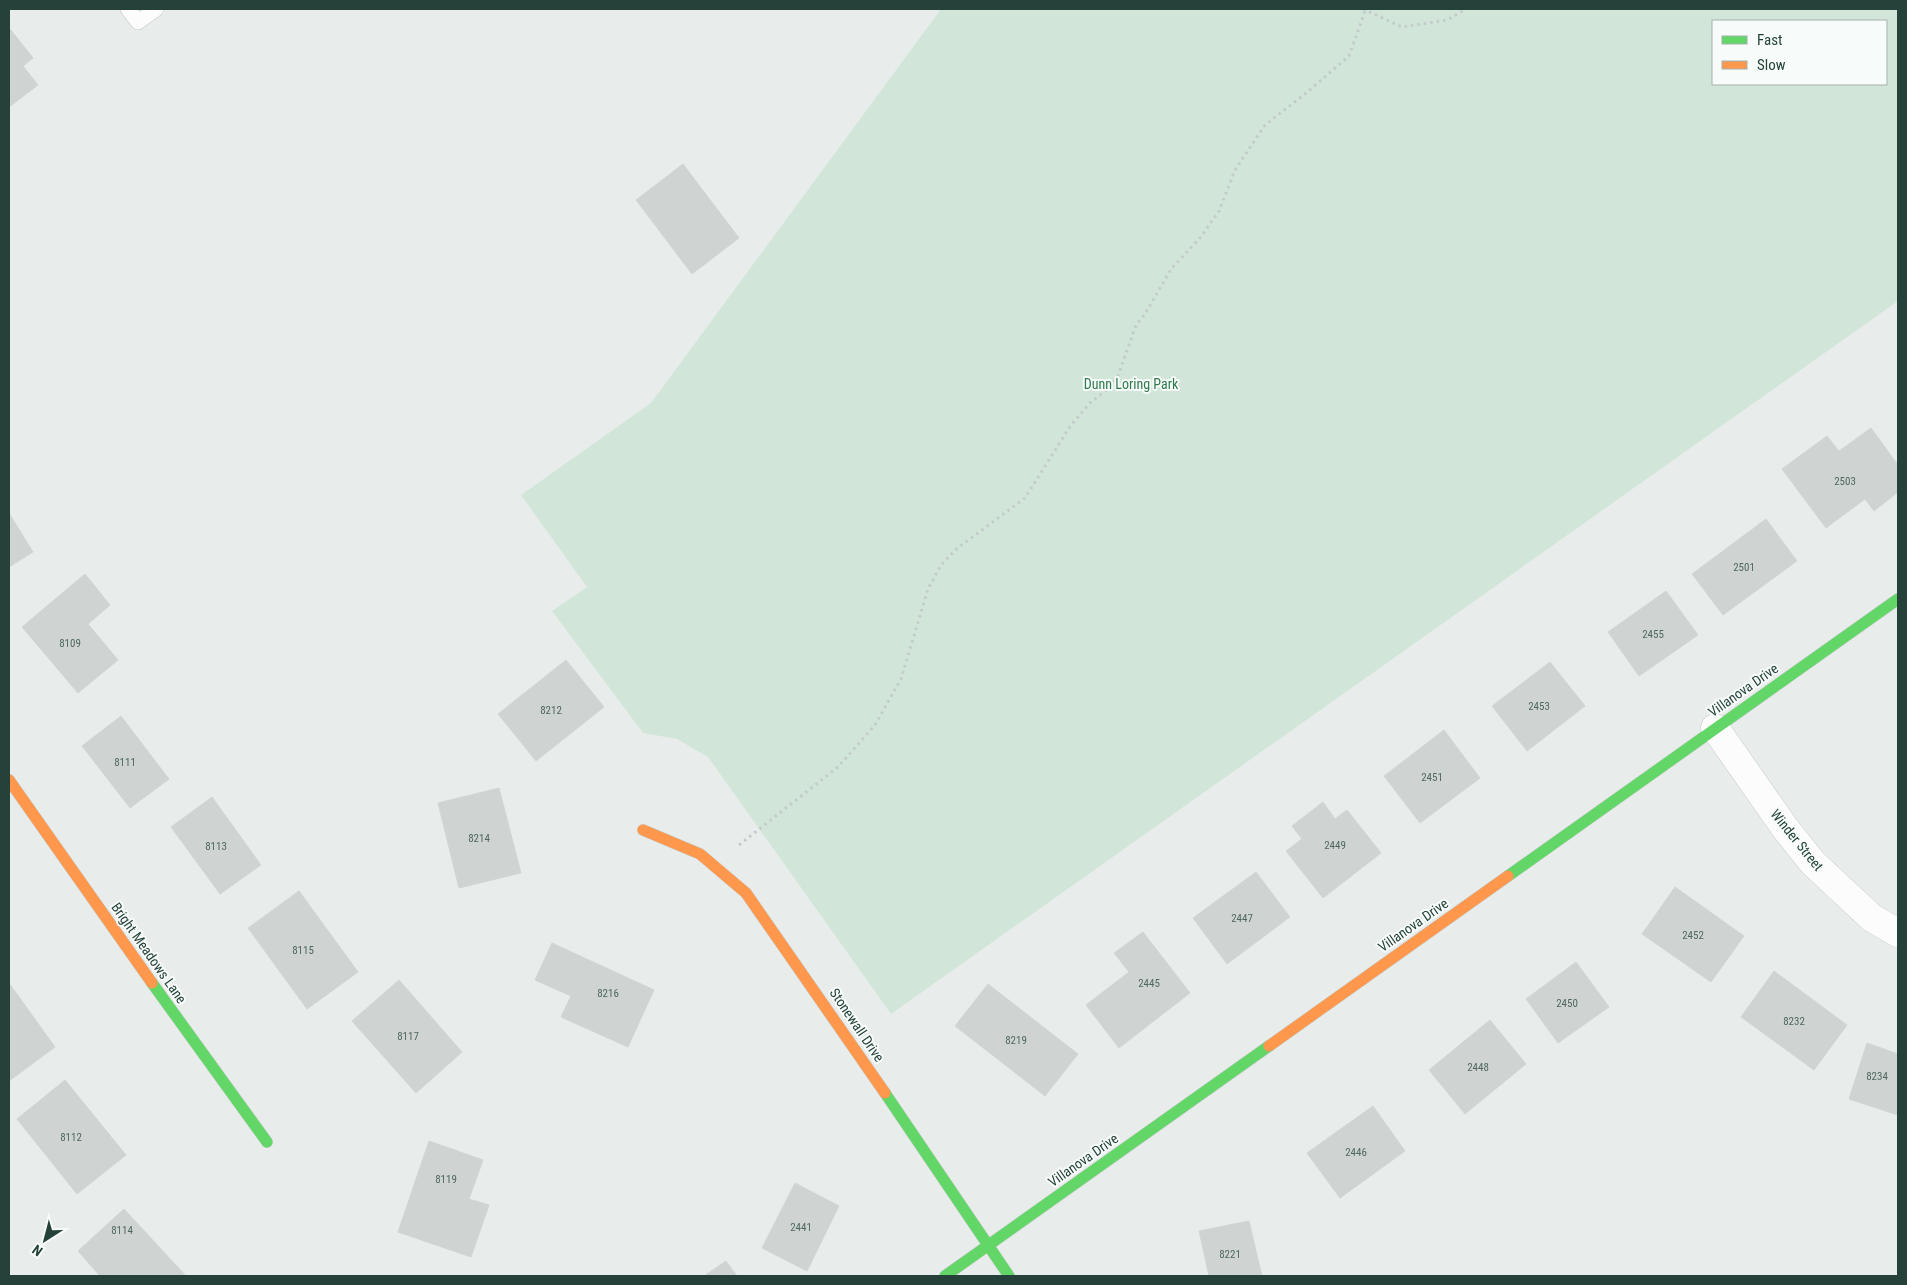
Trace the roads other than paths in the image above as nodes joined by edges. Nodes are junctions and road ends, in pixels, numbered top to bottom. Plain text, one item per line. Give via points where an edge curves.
1 (128, 9) edge
2 (156, 9) edge
3 (1898, 599) edge
4 (1715, 728) junction
5 (9, 780) edge
6 (643, 830) dead end
7 (1898, 933) edge
8 (267, 1142) dead end
9 (987, 1247) junction
10 (945, 1276) edge
11 (1009, 1276) edge

1 - 2 lane via 138,22
3 - 4 street, Villanova Drive
4 - 7 street, Winder Street via 1813,863 1872,918
4 - 9 street, Villanova Drive
5 - 8 street, Bright Meadows Lane
6 - 9 street, Stonewall Drive via 700,854 746,893 817,992
9 - 10 street, Villanova Drive
9 - 11 street, Stonewall Drive

